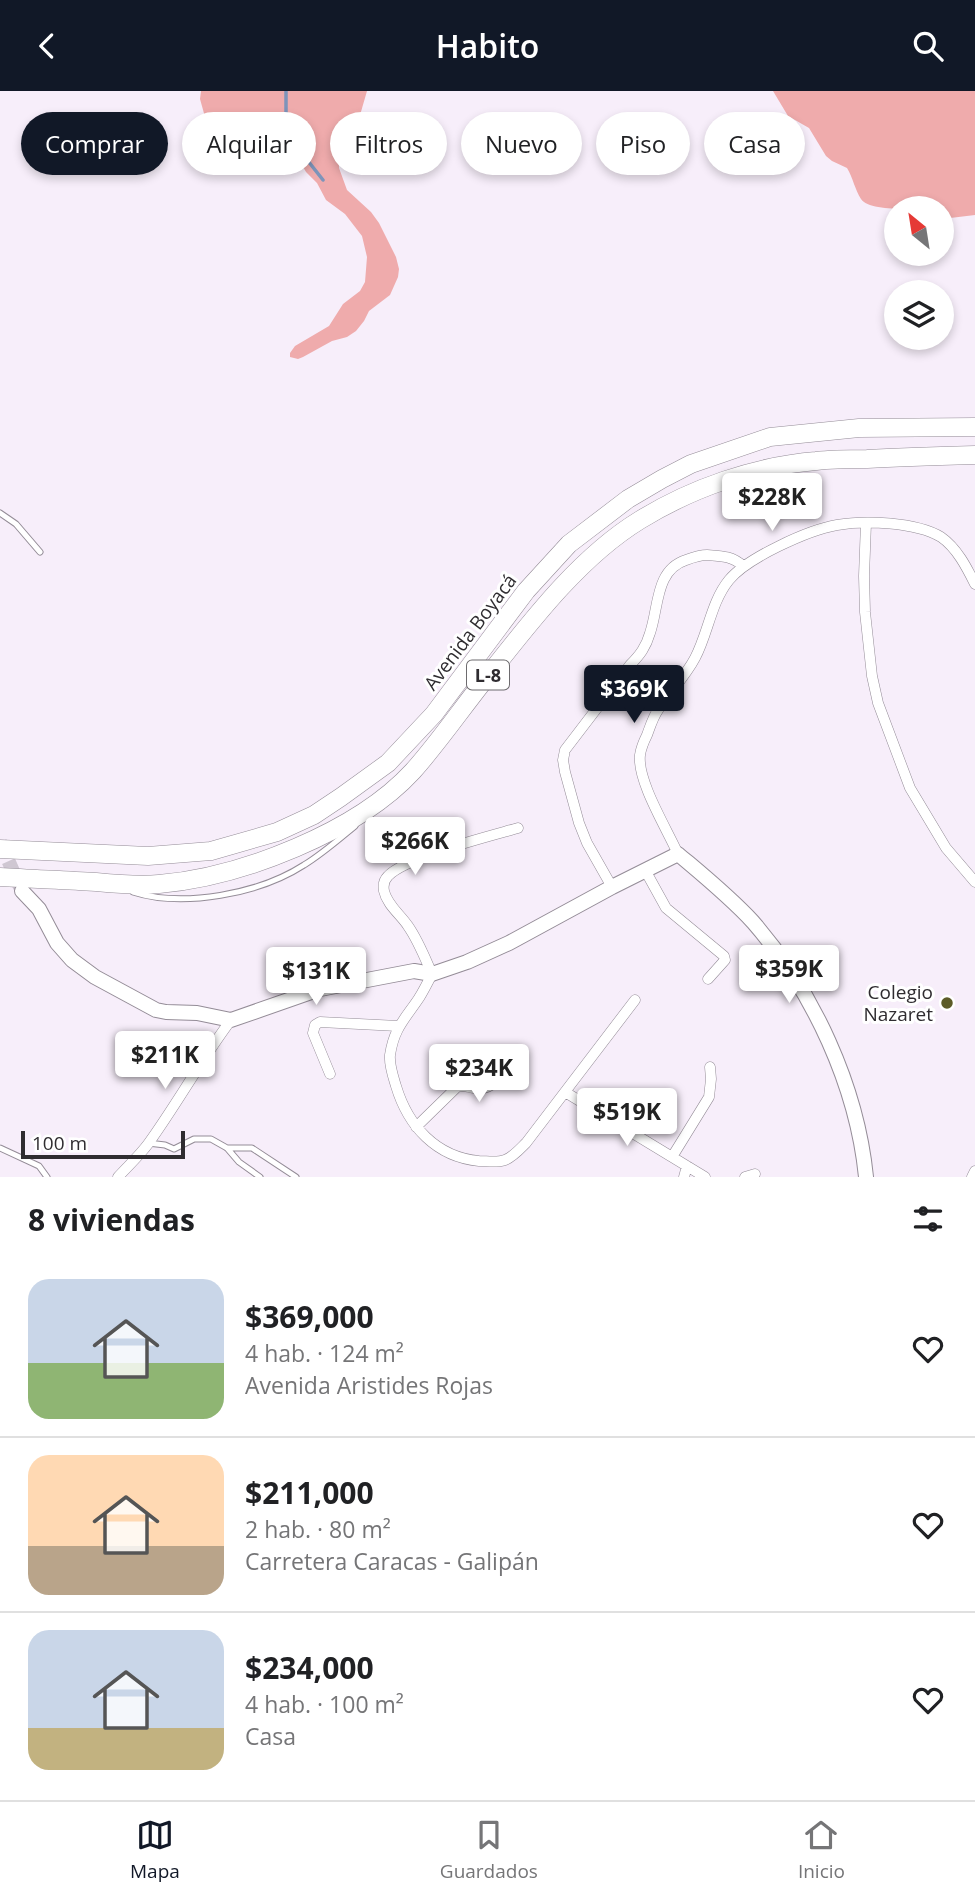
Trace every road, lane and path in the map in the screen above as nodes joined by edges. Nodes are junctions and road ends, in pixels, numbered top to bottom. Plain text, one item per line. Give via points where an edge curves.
1 (975, 427) edge
2 (975, 455) edge
3 (0, 513) edge
4 (866, 523) junction
5 (40, 552) dead end
6 (743, 566) junction
7 (975, 585) edge
8 (518, 828) dead end
9 (0, 849) edge
10 (678, 853) junction
11 (645, 870) junction
12 (0, 877) edge
13 (975, 882) edge
14 (611, 887) junction
15 (22, 891) tunnel mouth
16 (432, 974) junction
17 (708, 979) dead end
18 (635, 1000) dead end
19 (231, 1020) junction
20 (398, 1026) junction
21 (515, 1055) dead end
22 (710, 1067) dead end
23 (330, 1074) dead end
24 (565, 1093) junction
25 (416, 1127) junction
26 (148, 1143) junction
27 (0, 1148) edge
28 (228, 1148) junction
29 (672, 1157) junction
30 (975, 1171) edge
31 (685, 1172) edge
32 (47, 1177) edge
33 (118, 1177) edge
34 (260, 1177) edge
35 (296, 1177) edge
36 (705, 1177) edge
37 (866, 1177) edge
38 (972, 1177) edge

1 - 9 highway, Avenida Boyacá / L-8 via 859,428 770,437 662,479 569,544 526,591 434,714 388,763 314,815 277,832 211,851 148,856
2 - 12 highway, Avenida Boyacá / L-8 via 816,461 769,468 725,480 640,520 605,544 542,609 413,771 383,798 307,842 252,865 158,884
3 - 5 lane
4 - 6 street via 824,527
4 - 7 street via 901,524 941,538 960,557
4 - 13 street via 865,612 878,703 910,788 946,848
6 - 10 street via 722,591 695,658 656,713 640,756 645,784
6 - 14 street via 735,559 700,555 670,568 642,653 565,750 565,772 582,834
8 - 16 street via 426,856 389,875 384,883 384,891 409,927
10 - 11 main road
10 - 37 main road via 732,900 789,969 843,1076
11 - 14 main road
11 - 17 street via 666,908 724,956 726,960
14 - 16 main road via 509,943
15 - 19 main road via 39,909 63,952 81,968 156,1010
16 - 19 main road via 414,971 320,989
16 - 20 street
18 - 24 street
19 - 26 street
20 - 23 street via 315,1025 313,1033
20 - 25 street via 391,1070
21 - 25 street via 492,1085 457,1087
22 - 29 street via 709,1097
24 - 25 street via 526,1143 505,1160 470,1160 447,1153
24 - 29 street
26 - 28 lane via 174,1149 194,1139 211,1139
26 - 33 street
27 - 32 lane via 39,1166
28 - 34 lane
28 - 35 lane via 252,1148
29 - 31 street
30 - 38 street
31 - 36 street

